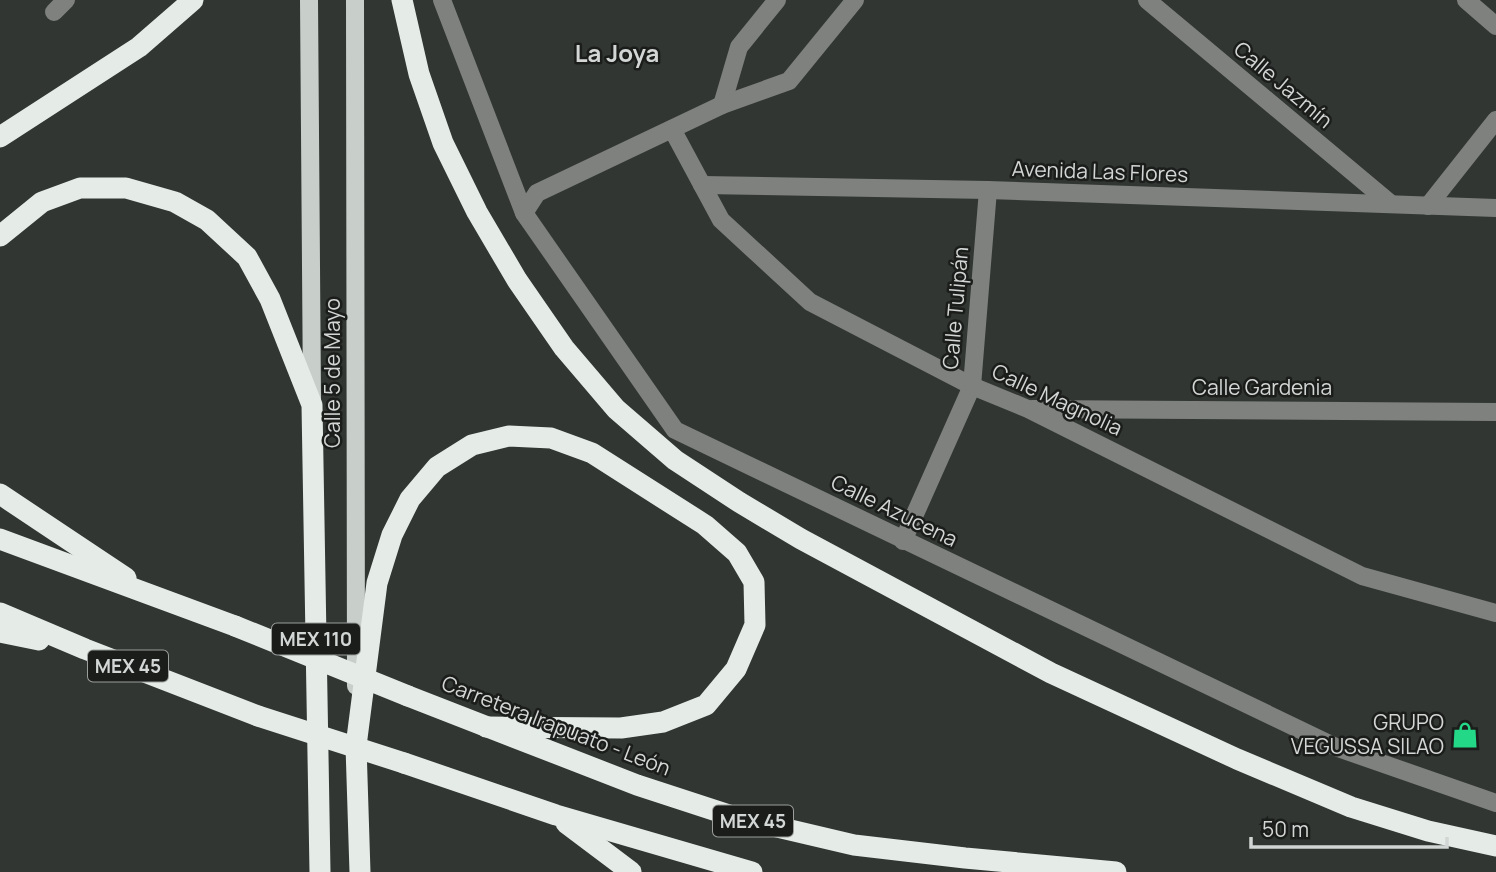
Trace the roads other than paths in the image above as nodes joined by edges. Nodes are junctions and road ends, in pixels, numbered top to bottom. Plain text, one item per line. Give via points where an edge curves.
1 (193, 0) edge
2 (309, 0) edge
3 (355, 0) edge
4 (402, 0) edge
5 (442, 0) edge
6 (777, 0) edge
7 (855, 0) edge
8 (1147, 0) edge
9 (1466, 0) edge
10 (1496, 26) edge
11 (722, 105) junction
12 (1496, 120) edge
13 (672, 129) junction
14 (0, 137) edge
15 (702, 185) junction
16 (988, 191) junction
17 (1391, 204) junction
18 (1428, 206) junction
19 (1496, 208) edge
20 (524, 213) junction
21 (0, 236) edge
22 (972, 386) junction
23 (312, 405) junction
24 (1028, 409) junction
25 (1496, 412) edge
26 (0, 494) edge
27 (0, 539) edge
28 (903, 541) junction
29 (157, 599) junction
30 (0, 613) edge
31 (1496, 613) edge
32 (0, 632) edge
33 (85, 649) junction
34 (486, 727) junction
35 (356, 746) junction
36 (1496, 803) edge
37 (556, 815) junction
38 (1496, 846) edge
39 (320, 872) edge
40 (360, 872) edge
41 (631, 872) edge
42 (752, 872) edge
43 (1116, 872) edge

1 - 14 highway via 139,47
2 - 23 main road, Calle 5 de Mayo
3 - 35 main road, Calle 5 de Mayo
4 - 38 highway via 419,74 439,132 477,212 517,280 564,348 616,409 675,460 802,539 1051,673 1351,807
5 - 20 street, Calle Azucena
6 - 11 street via 739,47
7 - 11 street via 789,82
8 - 17 street, Calle Jazmín
9 - 10 street
11 - 13 street
12 - 18 street
13 - 15 street, Calle Magnolia
13 - 20 street via 537,193
15 - 16 street, Avenida Las Flores
15 - 22 street, Calle Magnolia via 721,220 810,302
16 - 17 street, Avenida Las Flores
16 - 22 street, Calle Tulipán
17 - 18 street, Avenida Las Flores
18 - 19 street, Avenida Las Flores
20 - 28 street, Calle Azucena via 675,430
21 - 23 highway via 42,202 80,188 126,188 175,202 207,220 247,257 270,299
22 - 24 street, Calle Magnolia
22 - 28 street, Calle Tulipán
23 - 39 highway, MEX 110
24 - 25 street, Calle Gardenia
24 - 31 street, Calle Magnolia via 1362,576
26 - 29 highway
27 - 29 highway, Carretera Irapuato - León / MEX 45
28 - 36 street, Calle Azucena via 1338,748
29 - 34 highway, Carretera Irapuato - León / MEX 45, bridge
30 - 33 highway, MEX 45
32 - 33 highway
33 - 37 highway, MEX 45, bridge via 258,716
34 - 35 highway via 621,728 663,722 706,705 736,669 755,625 754,582 737,553 705,525 592,453 551,438 509,436 472,445 437,467 410,499 392,535 377,583
34 - 43 highway, Carretera Irapuato - León / MEX 45 via 734,817 840,842
35 - 40 highway
37 - 41 highway
37 - 42 highway, MEX 45

